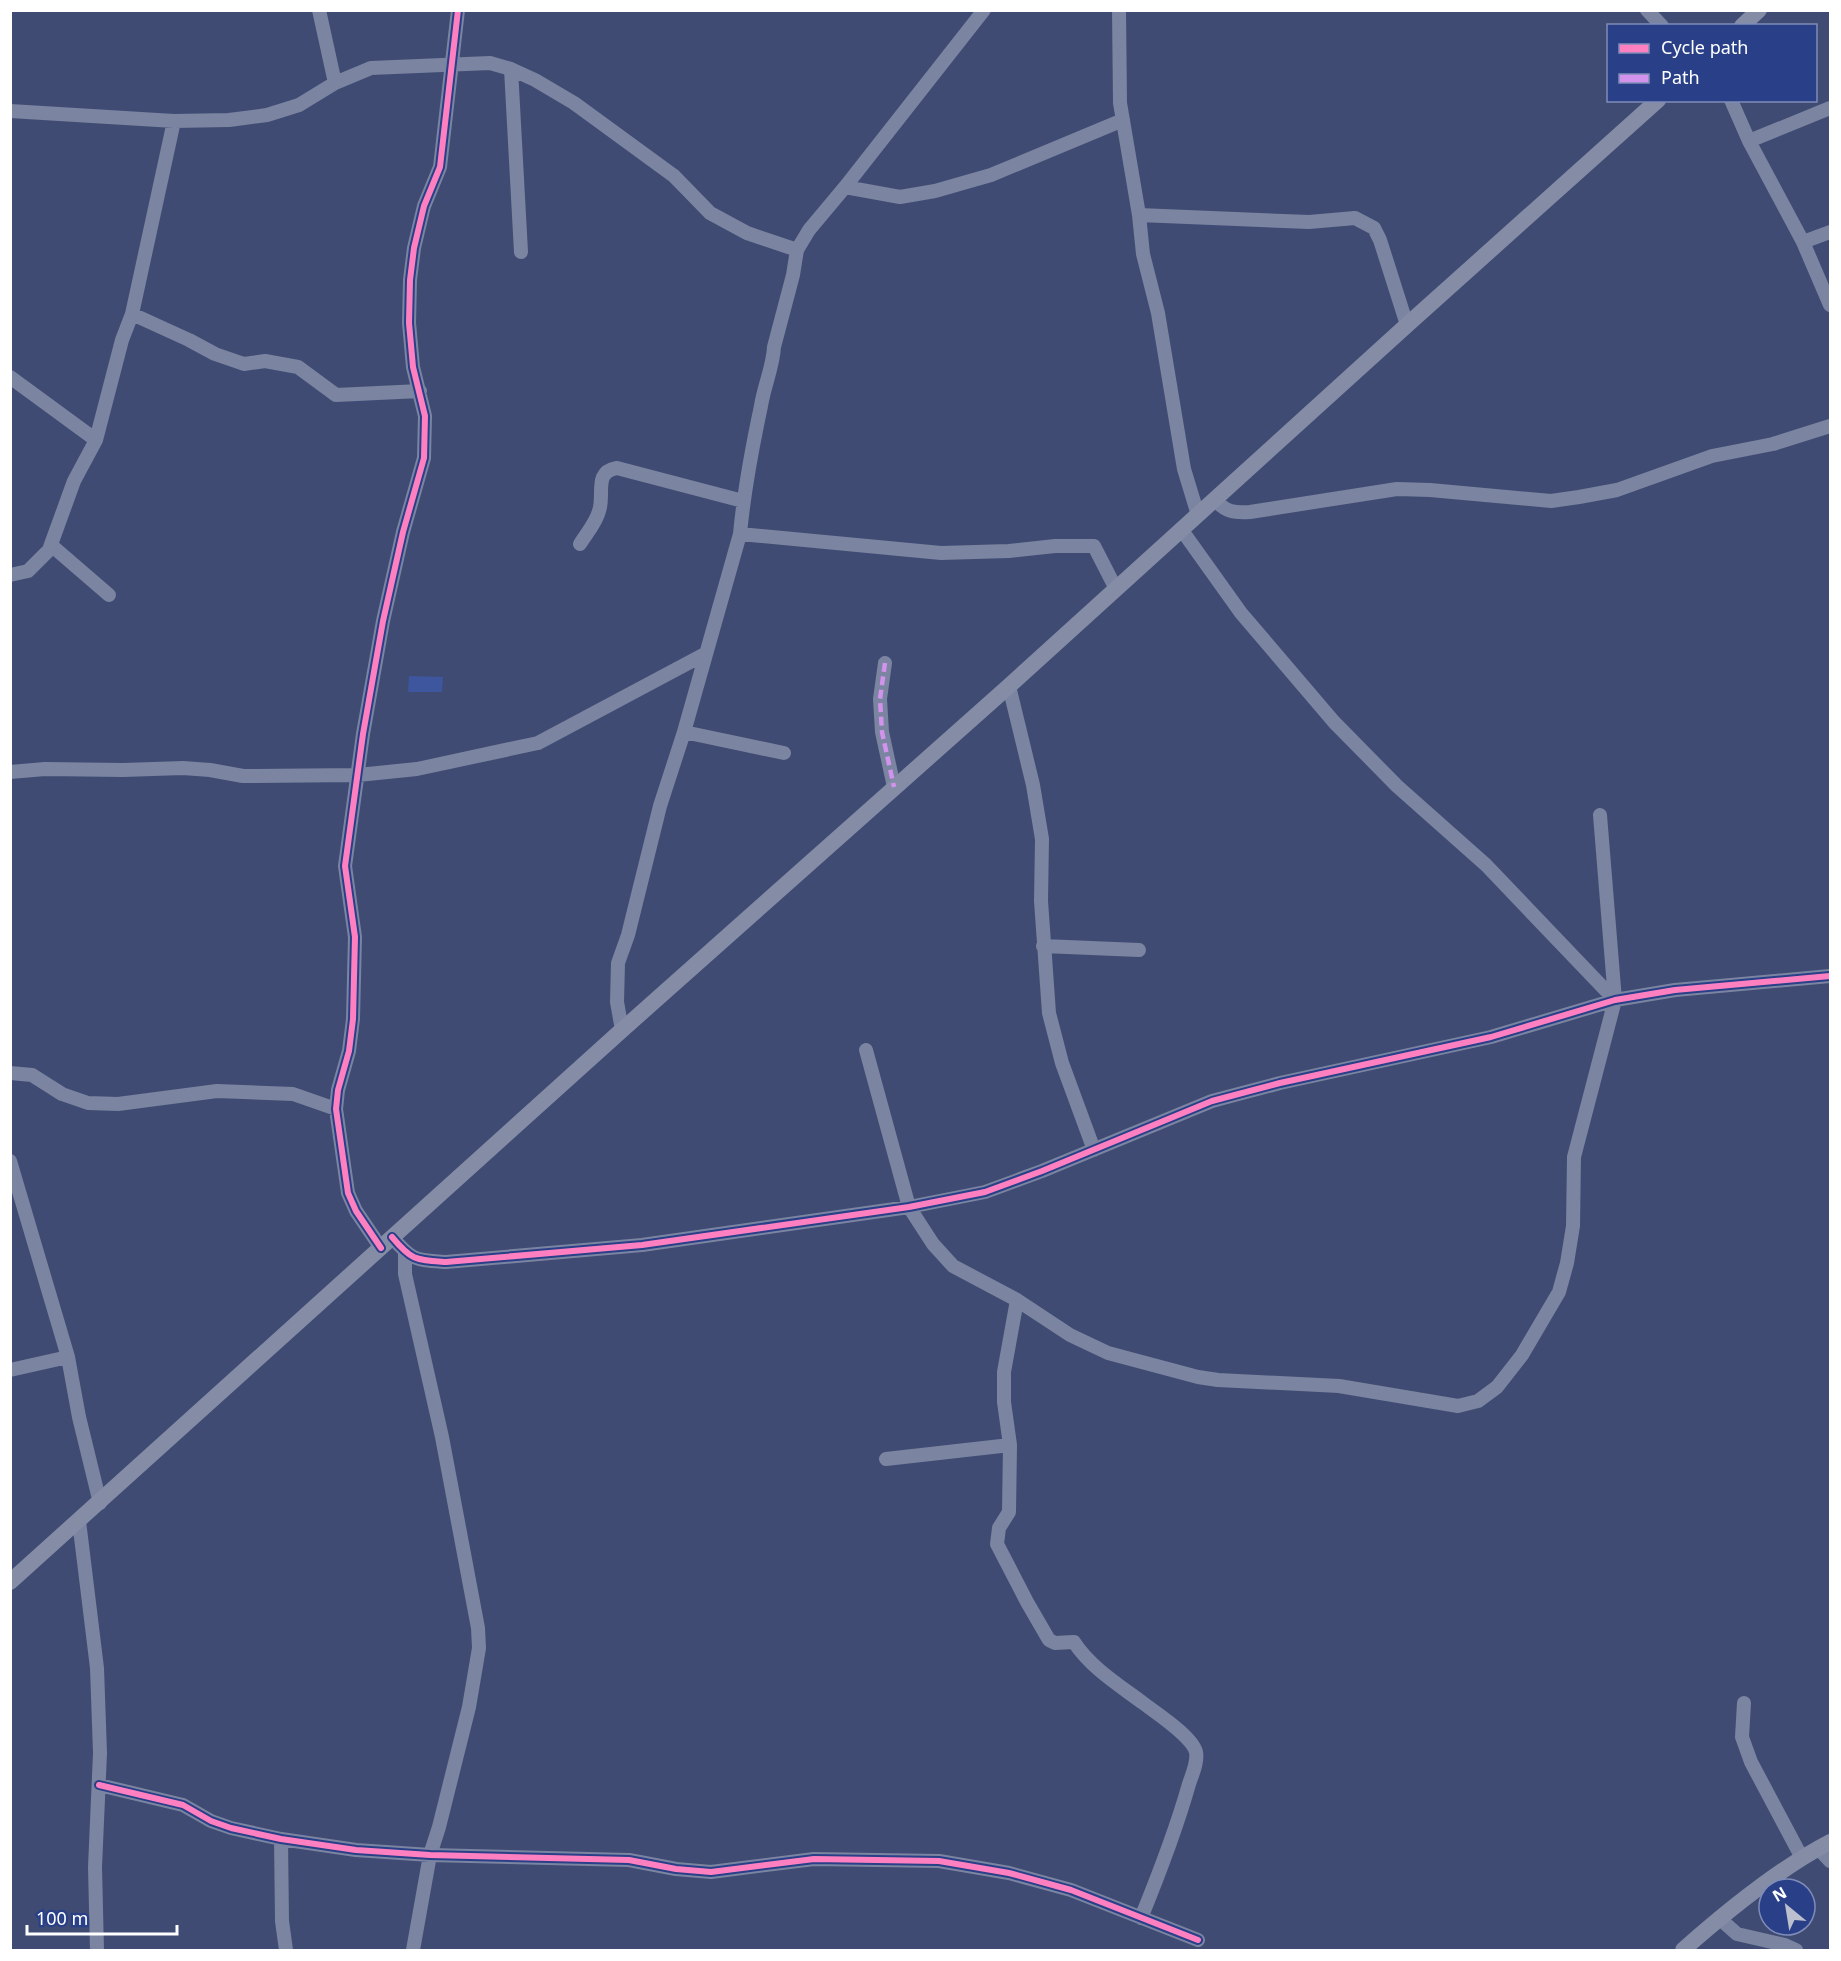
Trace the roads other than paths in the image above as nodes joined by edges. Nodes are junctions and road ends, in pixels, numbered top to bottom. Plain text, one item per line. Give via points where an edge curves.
1 (319, 10) edge
2 (458, 10) edge
3 (984, 10) edge
4 (1119, 10) edge
5 (1647, 10) edge
6 (1759, 10) edge
7 (1660, 24) edge
8 (1744, 24) edge
9 (452, 63) junction
10 (511, 69) junction
11 (336, 83) junction
12 (1656, 102) edge
13 (1732, 102) edge
14 (1830, 108) edge
15 (10, 111) edge
16 (1123, 120) junction
17 (174, 121) junction
18 (1749, 141) junction
19 (845, 188) junction
20 (1139, 215) junction
21 (1830, 232) edge
22 (1803, 242) junction
23 (797, 250) junction
24 (521, 252) dead end
25 (1830, 304) edge
26 (132, 314) junction
27 (1407, 325) junction
28 (10, 377) edge
29 (420, 391) junction
30 (1830, 426) edge
31 (96, 440) junction
32 (1215, 500) junction
33 (743, 501) junction
34 (1198, 515) junction
35 (1181, 529) junction
36 (740, 534) junction
37 (51, 544) junction
38 (580, 544) dead end
39 (10, 575) edge
40 (1116, 588) junction
41 (109, 595) dead end
42 (705, 654) junction
43 (885, 663) dead end
44 (1009, 686) junction
45 (684, 732) junction
46 (784, 753) dead end
47 (10, 772) edge
48 (358, 775) junction
49 (894, 787) junction
50 (1600, 816) dead end
51 (1043, 946) junction
52 (1139, 950) dead end
53 (1830, 976) edge
54 (1615, 1000) junction
55 (622, 1030) junction
56 (867, 1050) dead end
57 (10, 1072) edge
58 (336, 1109) junction
59 (1094, 1150) junction
60 (10, 1161) edge
61 (909, 1207) junction
62 (387, 1243) junction
63 (405, 1253) junction
64 (1017, 1300) junction
65 (68, 1357) junction
66 (10, 1370) edge
67 (1010, 1444) junction
68 (886, 1459) dead end
69 (100, 1503) junction
70 (79, 1521) junction
71 (10, 1582) edge
72 (1744, 1703) dead end
73 (99, 1785) junction
74 (281, 1839) junction
75 (1824, 1845) edge
76 (430, 1855) junction
77 (1802, 1858) junction
78 (1830, 1861) edge
79 (1141, 1918) junction
80 (1719, 1918) junction
81 (1198, 1940) dead end
82 (97, 1950) edge
83 (286, 1950) edge
84 (413, 1950) edge
85 (1683, 1950) edge
86 (1796, 1950) edge

1 - 11 street
2 - 9 street
3 - 19 street
4 - 16 street
5 - 7 street
6 - 8 main road
9 - 10 street via 490,63
9 - 11 street via 371,68
9 - 29 street via 440,167 424,206 410,280 409,323 413,367
10 - 23 street via 574,103 619,135 674,176 710,213 747,233
10 - 24 street
11 - 17 street via 299,105 267,115
12 - 27 main road
13 - 18 street
14 - 18 street
15 - 17 street
16 - 19 street via 992,175 935,191 900,196
16 - 20 street
17 - 26 street
18 - 22 street
19 - 23 street via 808,230
20 - 27 street via 1309,222 1355,218 1374,228 1377,234
20 - 34 street via 1184,469
21 - 22 street
22 - 25 street
23 - 33 street
26 - 29 street via 244,364 265,360 298,367 336,394
26 - 31 street
27 - 32 main road
28 - 31 street
29 - 48 street via 425,416 423,458 383,621
30 - 32 street via 1773,444 1712,456 1617,490 1551,501 1397,489 1232,513
31 - 37 street via 74,481
32 - 34 main road
33 - 36 street
33 - 38 street via 617,468 609,470 602,481 599,511
34 - 35 main road
35 - 40 main road
35 - 54 street via 1241,613 1334,722 1397,786 1486,865
36 - 40 street via 941,553 1094,546
36 - 42 street
37 - 39 street via 27,571
37 - 41 street
40 - 44 main road
42 - 45 street
42 - 48 street via 538,743 417,769
43 - 49 street via 880,699 882,732
44 - 49 main road
44 - 51 street via 1042,839
45 - 46 street
45 - 55 street via 618,963 616,1002
47 - 48 street via 183,768 243,776
48 - 58 street via 345,866 355,937 353,1019
49 - 55 main road
50 - 54 street
51 - 52 street
51 - 59 street via 1049,1013 1062,1063
53 - 54 street via 1675,990
54 - 59 street via 1491,1037 1212,1101
54 - 64 street via 1574,1157 1573,1226 1559,1292 1522,1355 1497,1387 1478,1401 1458,1406 1339,1386 1198,1377 1108,1353 1070,1335
55 - 62 main road
56 - 61 street
57 - 58 street via 32,1075 62,1094 88,1103 118,1104 217,1091 293,1094
58 - 62 street via 348,1193 356,1211
59 - 61 street via 985,1192
60 - 65 street
61 - 63 street via 642,1245 446,1262 420,1261
61 - 64 street via 953,1266
62 - 63 street
62 - 69 main road
63 - 76 street via 405,1274 442,1437 479,1648 469,1707
64 - 67 street via 1004,1372
65 - 66 street
65 - 69 street
67 - 68 street
67 - 79 street via 1009,1512 999,1528 997,1544 1049,1640 1074,1642 1095,1665 1190,1741 1196,1752 1176,1829
69 - 70 main road
70 - 71 main road
70 - 73 street via 97,1668
72 - 77 street via 1742,1737 1751,1762
73 - 74 street via 183,1805 231,1828
73 - 82 street via 95,1867
74 - 76 street
74 - 83 street
75 - 77 main road
75 - 78 street
76 - 79 street via 629,1860 711,1872 814,1859 939,1861 1009,1873 1071,1890
76 - 84 street
77 - 80 main road
79 - 81 street
80 - 85 main road
80 - 86 street via 1737,1934

